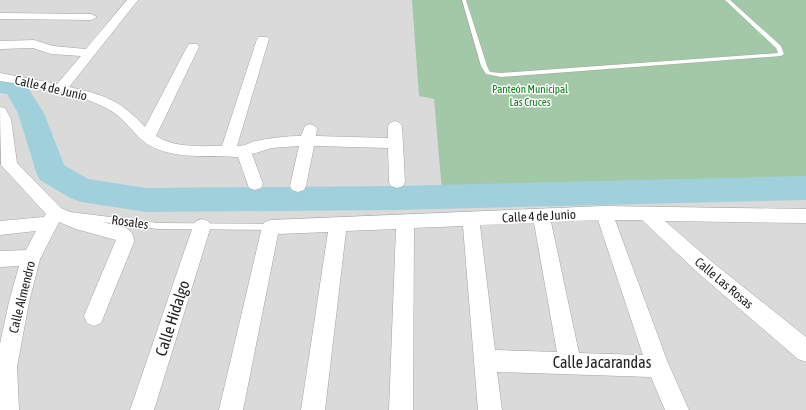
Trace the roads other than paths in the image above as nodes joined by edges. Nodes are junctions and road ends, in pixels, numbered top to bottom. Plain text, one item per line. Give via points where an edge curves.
1 (133, 0) edge
2 (464, 0) edge
3 (727, 0) edge
4 (0, 16) edge
5 (91, 17) dead end
6 (263, 39) dead end
7 (0, 45) edge
8 (193, 47) dead end
9 (89, 53) junction
10 (0, 77) edge
11 (60, 89) junction
12 (0, 111) edge
13 (395, 126) dead end
14 (309, 135) junction
15 (147, 138) junction
16 (3, 141) edge
17 (396, 143) junction
18 (236, 151) junction
19 (4, 168) edge
20 (397, 182) dead end
21 (255, 184) dead end
22 (298, 186) dead end
23 (604, 213) junction
24 (645, 213) junction
25 (541, 216) junction
26 (806, 216) edge
27 (53, 218) junction
28 (470, 220) junction
29 (405, 222) junction
30 (338, 224) junction
31 (202, 226) junction
32 (271, 227) junction
33 (0, 228) edge
34 (31, 258) junction
35 (0, 260) edge
36 (94, 316) dead end
37 (806, 351) edge
38 (484, 361) junction
39 (570, 363) junction
40 (658, 366) junction
41 (3, 367) edge
42 (7, 410) edge
43 (142, 410) edge
44 (231, 410) edge
45 (313, 410) edge
46 (402, 410) edge
47 (490, 410) edge
48 (677, 410) edge

1 - 9 street
2 - 3 lane via 488,73 509,75 782,54 778,47
4 - 5 street
6 - 18 street
7 - 9 street via 34,44 51,50
8 - 15 street
9 - 11 street
10 - 11 street, Calle 4 de Junio
11 - 15 street, Calle 4 de Junio via 82,93 120,111
12 - 16 street via 4,119
13 - 17 street
14 - 17 street
14 - 18 street
14 - 22 street
15 - 18 street, Calle 4 de Junio via 162,146 182,151
16 - 19 street
17 - 20 street
18 - 21 street via 248,160
19 - 27 street
23 - 24 street, Calle 4 de Junio
23 - 25 street, Calle 4 de Junio
23 - 40 street, Calle Jacarandas
24 - 26 street, Calle 4 de Junio
24 - 37 street, Calle Las Rosas via 700,264
25 - 28 street, Calle 4 de Junio
25 - 39 street
27 - 31 lane, Rosales via 158,226
27 - 33 street
27 - 34 street, Calle Almendro
27 - 36 street via 120,233 125,237
28 - 29 street, Calle 4 de Junio
28 - 38 street
29 - 30 street, Calle 4 de Junio
29 - 46 street
30 - 32 street, Calle 4 de Junio
30 - 45 street
31 - 32 lane, Rosales
31 - 43 street, Calle Hidalgo
32 - 44 street
34 - 35 street
34 - 41 street, Calle Almendro
38 - 39 street, Calle Jacarandas
38 - 47 street
39 - 40 street, Calle Jacarandas
40 - 48 street
41 - 42 street, Calle Almendro

